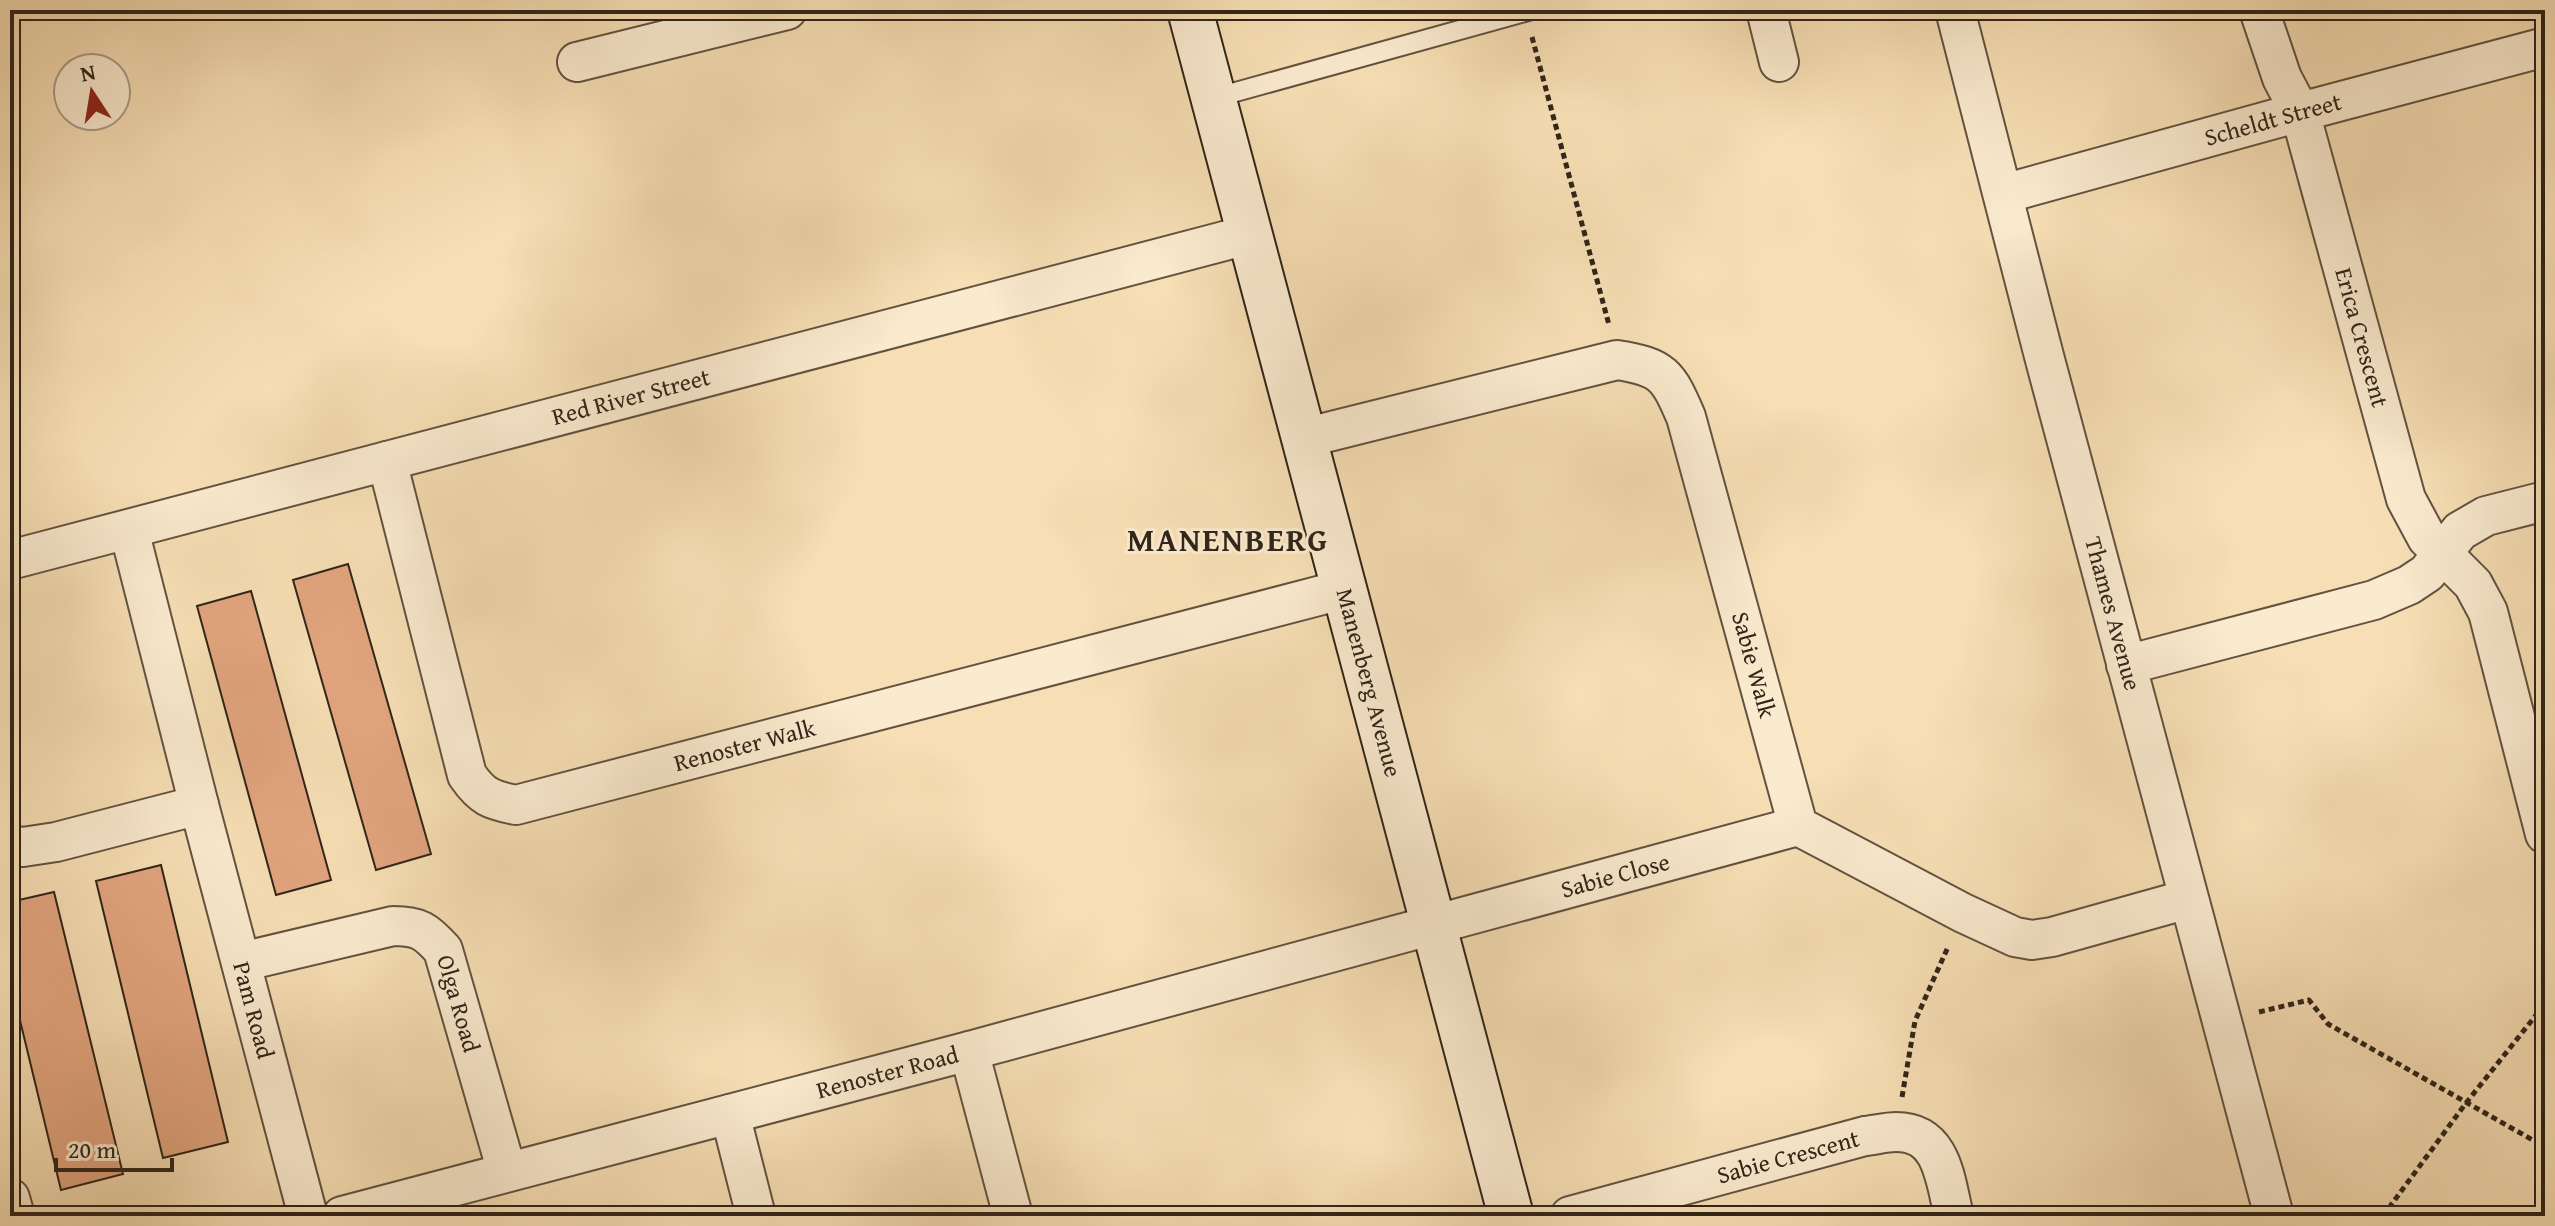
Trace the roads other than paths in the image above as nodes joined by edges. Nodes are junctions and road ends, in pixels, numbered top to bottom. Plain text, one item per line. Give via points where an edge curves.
1 (787, 10) edge
2 (1190, 10) edge
3 (1766, 10) edge
4 (1955, 10) edge
5 (2259, 10) edge
6 (1529, 11) edge
7 (2545, 47) edge
8 (577, 62) dead end
9 (1779, 62) dead end
10 (1214, 98) junction
11 (2300, 112) junction
12 (2003, 194) junction
13 (1251, 234) junction
14 (1304, 438) junction
15 (387, 461) junction
16 (2545, 501) edge
17 (129, 530) junction
18 (2441, 553) junction
19 (10, 560) edge
20 (1345, 589) junction
21 (2126, 665) junction
22 (199, 805) junction
23 (1798, 826) junction
24 (2545, 834) edge
25 (10, 845) edge
26 (2188, 899) junction
27 (1432, 926) junction
28 (241, 962) junction
29 (969, 1051) junction
30 (730, 1114) junction
31 (507, 1172) junction
32 (10, 1198) edge
33 (15, 1216) edge
34 (308, 1216) edge
35 (342, 1216) edge
36 (756, 1216) edge
37 (1013, 1216) edge
38 (1511, 1216) edge
39 (1570, 1216) edge
40 (1954, 1216) edge
41 (2274, 1216) edge

1 - 8 street
2 - 10 street, Manenberg Avenue
3 - 9 street
4 - 12 street, Thames Avenue
5 - 11 street, Erica Crescent via 2282,78
6 - 10 lane
7 - 11 street, Scheldt Street
10 - 13 street, Manenberg Avenue
11 - 12 street, Scheldt Street
11 - 18 street, Erica Crescent via 2406,499
12 - 21 street, Thames Avenue
13 - 14 street, Manenberg Avenue
13 - 15 street, Red River Street
14 - 20 street, Manenberg Avenue
14 - 23 street, Sabie Walk via 1617,360 1661,373 1686,417
15 - 17 street, Red River Street
15 - 20 street, Renoster Walk via 467,775 494,801 516,805
16 - 18 street via 2486,516 2460,531
17 - 19 street, Red River Street
17 - 22 street, Pam Road
18 - 21 street via 2427,573 2374,600
18 - 24 street, Erica Crescent via 2473,584 2488,612
20 - 27 street, Manenberg Avenue
21 - 26 street, Thames Avenue
22 - 25 street via 56,842
22 - 28 street, Pam Road
23 - 26 street via 2015,937 2052,937
23 - 27 street, Sabie Close
26 - 41 street, Thames Avenue
27 - 29 street, Renoster Road
27 - 38 street, Manenberg Avenue
28 - 31 street, Olga Road via 393,926 429,934 443,950
28 - 34 street, Pam Road
29 - 30 street, Renoster Road
29 - 37 street
30 - 31 street, Renoster Road
30 - 36 street
31 - 35 street, Renoster Road
32 - 33 street
39 - 40 street, Sabie Crescent via 1895,1132 1915,1134 1930,1143

